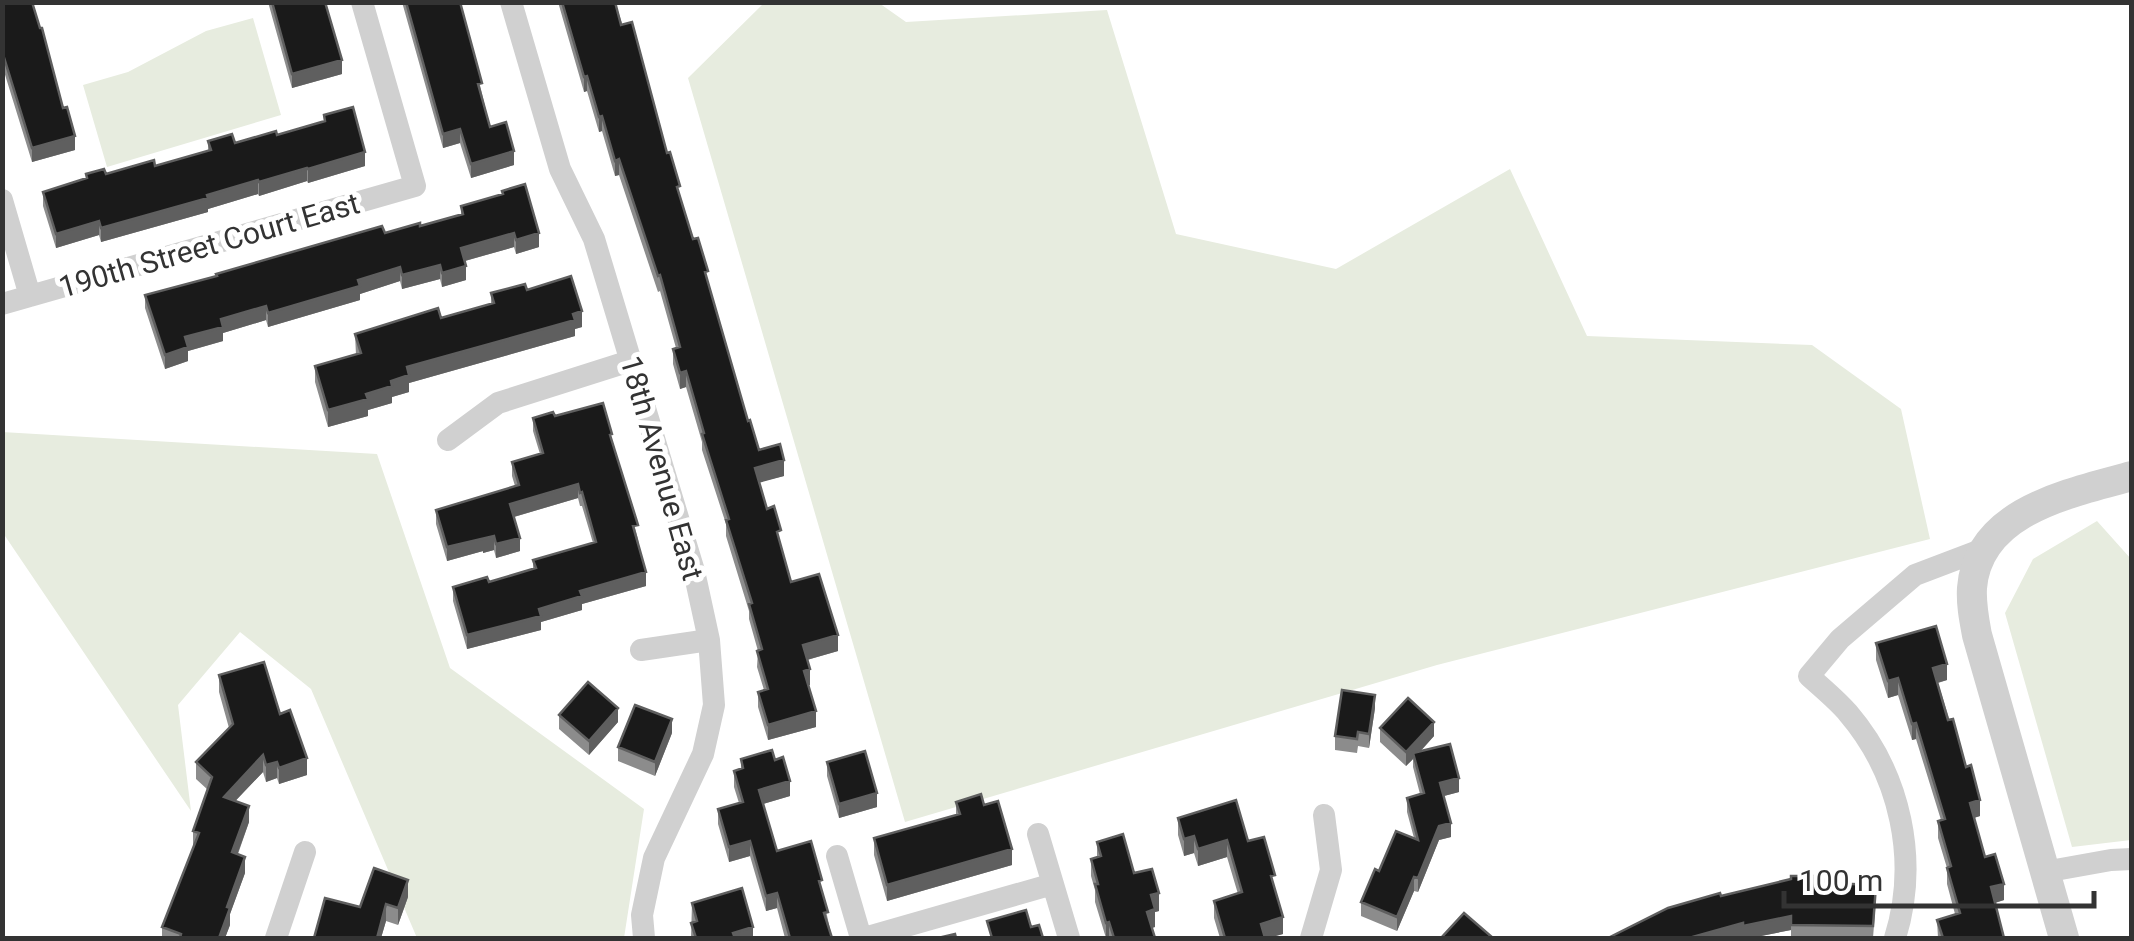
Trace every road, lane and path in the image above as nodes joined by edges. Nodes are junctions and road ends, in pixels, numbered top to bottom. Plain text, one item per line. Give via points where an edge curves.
1 (362, 2) edge
2 (511, 2) edge
3 (2, 200) edge
4 (30, 296) junction
5 (2, 304) edge
6 (630, 362) junction
7 (448, 440) dead end
8 (2132, 476) edge
9 (1986, 548) junction
10 (708, 640) junction
11 (641, 650) dead end
12 (1324, 815) dead end
13 (1038, 834) dead end
14 (305, 852) dead end
15 (837, 856) dead end
16 (2132, 860) edge
17 (2044, 872) junction
18 (1054, 884) junction
19 (276, 938) edge
20 (644, 938) edge
21 (862, 938) edge
22 (1069, 938) edge
23 (1311, 938) edge
24 (1895, 938) edge
25 (2064, 938) edge

1 - 4 street, 190th Street Court East via 415,186
2 - 6 street, 18th Avenue East via 560,169 594,240
3 - 4 street
4 - 5 street, 190th Street Court East
6 - 7 street via 498,403
6 - 10 street, 18th Avenue East via 694,571
8 - 9 street via 2029,510
9 - 17 street via 1972,589 1977,634
9 - 24 street via 1916,575 1840,638 1809,676 1865,735 1901,818 1905,890
10 - 11 street
10 - 20 street, 18th Avenue East via 714,705 703,754 654,858
12 - 23 street via 1331,870
13 - 18 street
14 - 19 street
15 - 21 street
16 - 17 street
17 - 25 street
18 - 21 street
18 - 22 street

